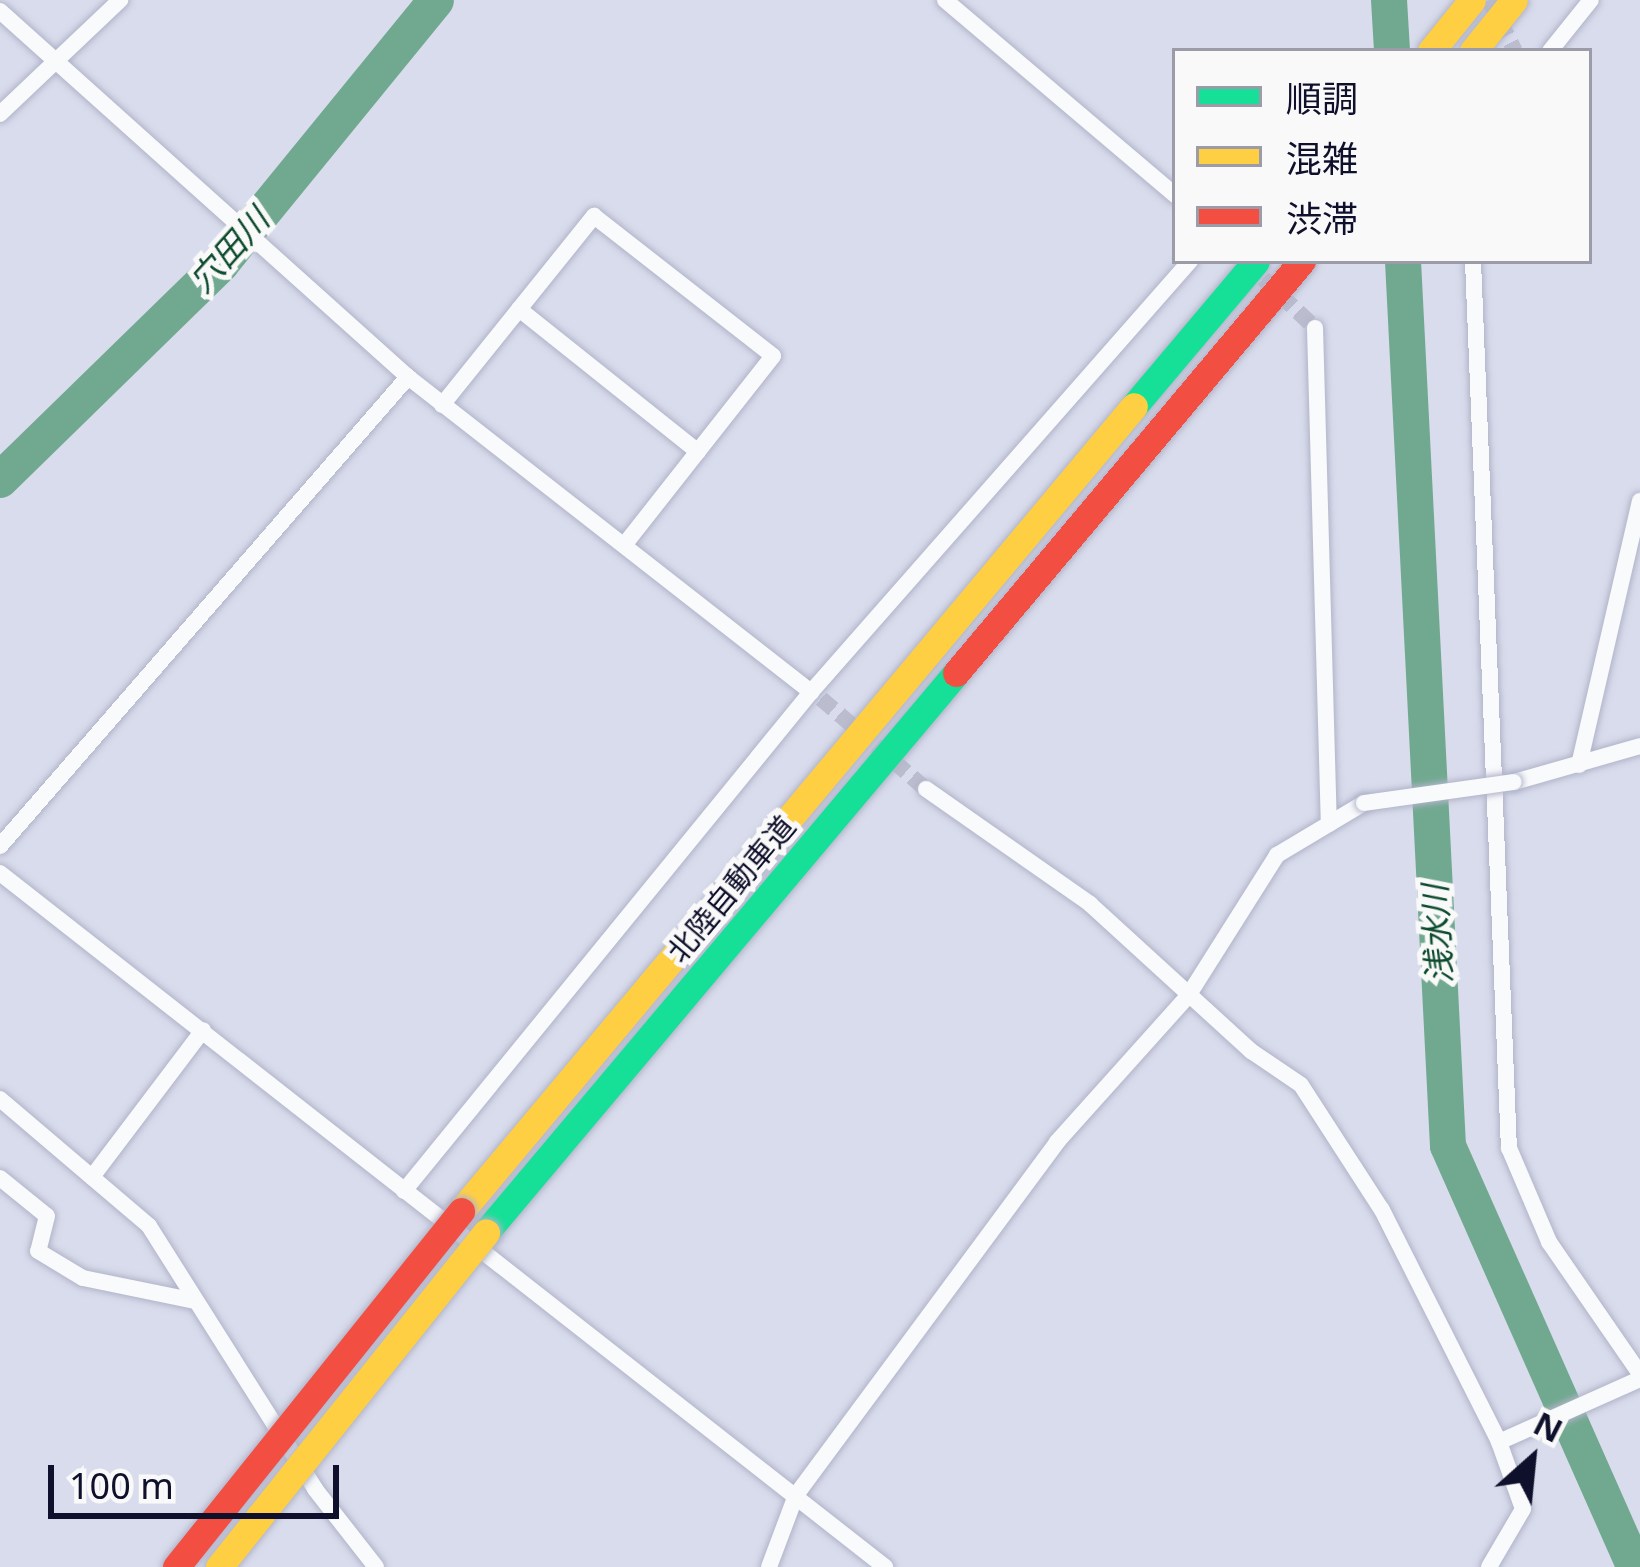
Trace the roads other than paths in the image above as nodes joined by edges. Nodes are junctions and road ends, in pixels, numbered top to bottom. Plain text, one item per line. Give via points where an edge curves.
1 (120, 0) edge
2 (945, 0) edge
3 (1514, 0) edge
4 (1591, 0) edge
5 (1466, 7) edge
6 (0, 11) edge
7 (1433, 48) edge
8 (1475, 48) edge
9 (1552, 48) edge
10 (55, 62) junction
11 (0, 114) edge
12 (1172, 193) edge
13 (1187, 264) edge
14 (1253, 264) edge
15 (1298, 264) edge
16 (1473, 264) edge
17 (519, 309) junction
18 (1315, 328) tunnel mouth
19 (408, 377) junction
20 (442, 405) junction
21 (698, 452) junction
22 (1640, 501) edge
23 (625, 544) junction
24 (793, 675) dead end
25 (812, 692) junction
26 (1640, 746) edge
27 (1580, 765) junction
28 (926, 789) tunnel mouth
29 (1329, 824) junction
30 (0, 846) edge
31 (0, 873) edge
32 (1188, 996) junction
33 (203, 1030) junction
34 (0, 1100) edge
35 (92, 1177) junction
36 (0, 1178) edge
37 (404, 1191) junction
38 (195, 1301) junction
39 (1640, 1377) edge
40 (1506, 1438) junction
41 (796, 1495) junction
42 (176, 1567) edge
43 (219, 1567) edge
44 (376, 1567) edge
45 (769, 1567) edge
46 (885, 1567) edge
47 (1490, 1567) edge

1 - 10 street
2 - 12 street
3 - 8 highway
4 - 9 street
5 - 7 highway
6 - 10 street
10 - 11 street
10 - 19 street
13 - 25 street
14 - 42 highway, 北陸自動車道, bridge via 461,1211
15 - 43 highway, 北陸自動車道, bridge via 486,1232
16 - 39 street via 1509,1148 1549,1242
17 - 20 street
17 - 21 street
17 - 21 street via 595,216 773,356
18 - 29 street
19 - 20 street
19 - 30 street
20 - 23 street
21 - 23 street
22 - 27 street
23 - 25 street
24 - 25 street
25 - 37 street
26 - 27 street
27 - 29 street, bridge via 1364,803
28 - 32 street via 1090,904
29 - 32 street via 1277,855
31 - 33 street
32 - 40 street via 1301,1085 1382,1210
32 - 41 street via 1057,1142
33 - 35 street
33 - 37 street
34 - 35 street
35 - 38 street via 149,1226
36 - 38 street via 47,1216 38,1251 83,1278
37 - 41 street
38 - 44 street via 315,1489
39 - 40 street
40 - 47 street via 1523,1509
41 - 45 street
41 - 46 street

